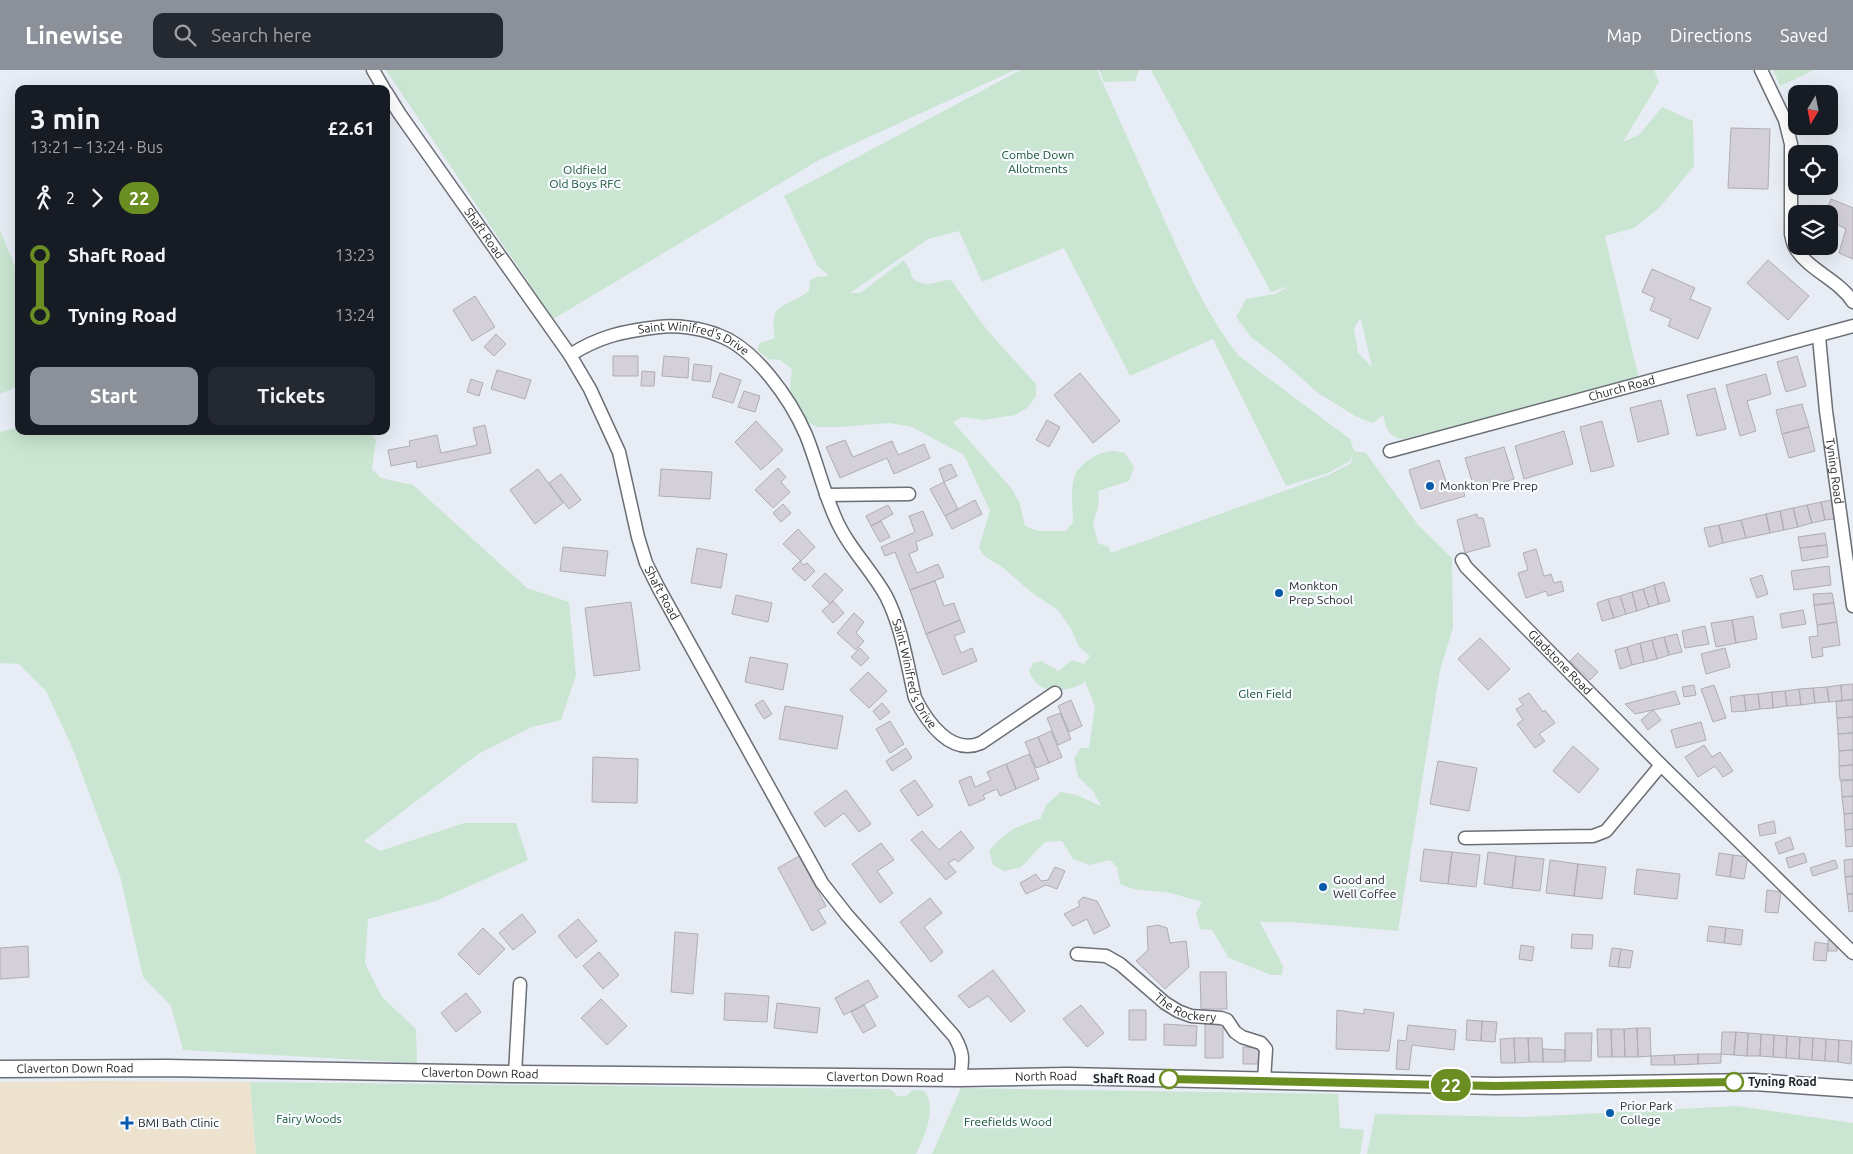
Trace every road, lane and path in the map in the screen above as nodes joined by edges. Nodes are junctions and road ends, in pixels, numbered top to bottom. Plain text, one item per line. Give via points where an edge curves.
1 (373, 70) edge
2 (1761, 70) edge
3 (382, 85) edge
4 (390, 98) edge
5 (1853, 302) edge
6 (1853, 326) edge
7 (1819, 337) junction
8 (570, 355) junction
9 (1390, 451) dead end
10 (826, 494) junction
11 (909, 494) dead end
12 (1462, 560) dead end
13 (1853, 606) edge
14 (1055, 692) dead end
15 (1661, 765) junction
16 (1465, 838) dead end
17 (1853, 953) edge
18 (1077, 954) dead end
19 (520, 984) dead end
20 (0, 1069) edge
21 (515, 1074) junction
22 (960, 1078) junction
23 (1264, 1082) junction
24 (1853, 1089) edge

1 - 3 street
2 - 5 street via 1785,120 1791,144 1791,229 1795,248
4 - 8 street, Shaft Road
6 - 7 street, Church Road
7 - 9 street, Church Road
7 - 13 street, Tyning Road
8 - 10 street, Saint Winifred's Drive via 602,338 637,330 667,327 719,335 744,350 781,390 806,436
8 - 22 street, Shaft Road via 590,389 619,452 638,537 646,564 658,587 822,883 954,1036 962,1050
10 - 11 street
10 - 14 street, Saint Winifred's Drive via 842,532 892,609 915,698 931,723 949,741 971,747 981,743
12 - 15 street, Gladstone Road via 1530,634
15 - 16 street via 1606,831 1593,836
15 - 17 street, Gladstone Road
18 - 23 street, The Rockery via 1106,956 1178,1011 1191,1016 1227,1020 1242,1037 1261,1043 1266,1049
19 - 21 street
20 - 21 street, Claverton Down Road via 165,1068
21 - 22 street, Claverton Down Road
22 - 23 street, North Road via 1067,1076
23 - 24 street, North Road via 1495,1086 1754,1082

